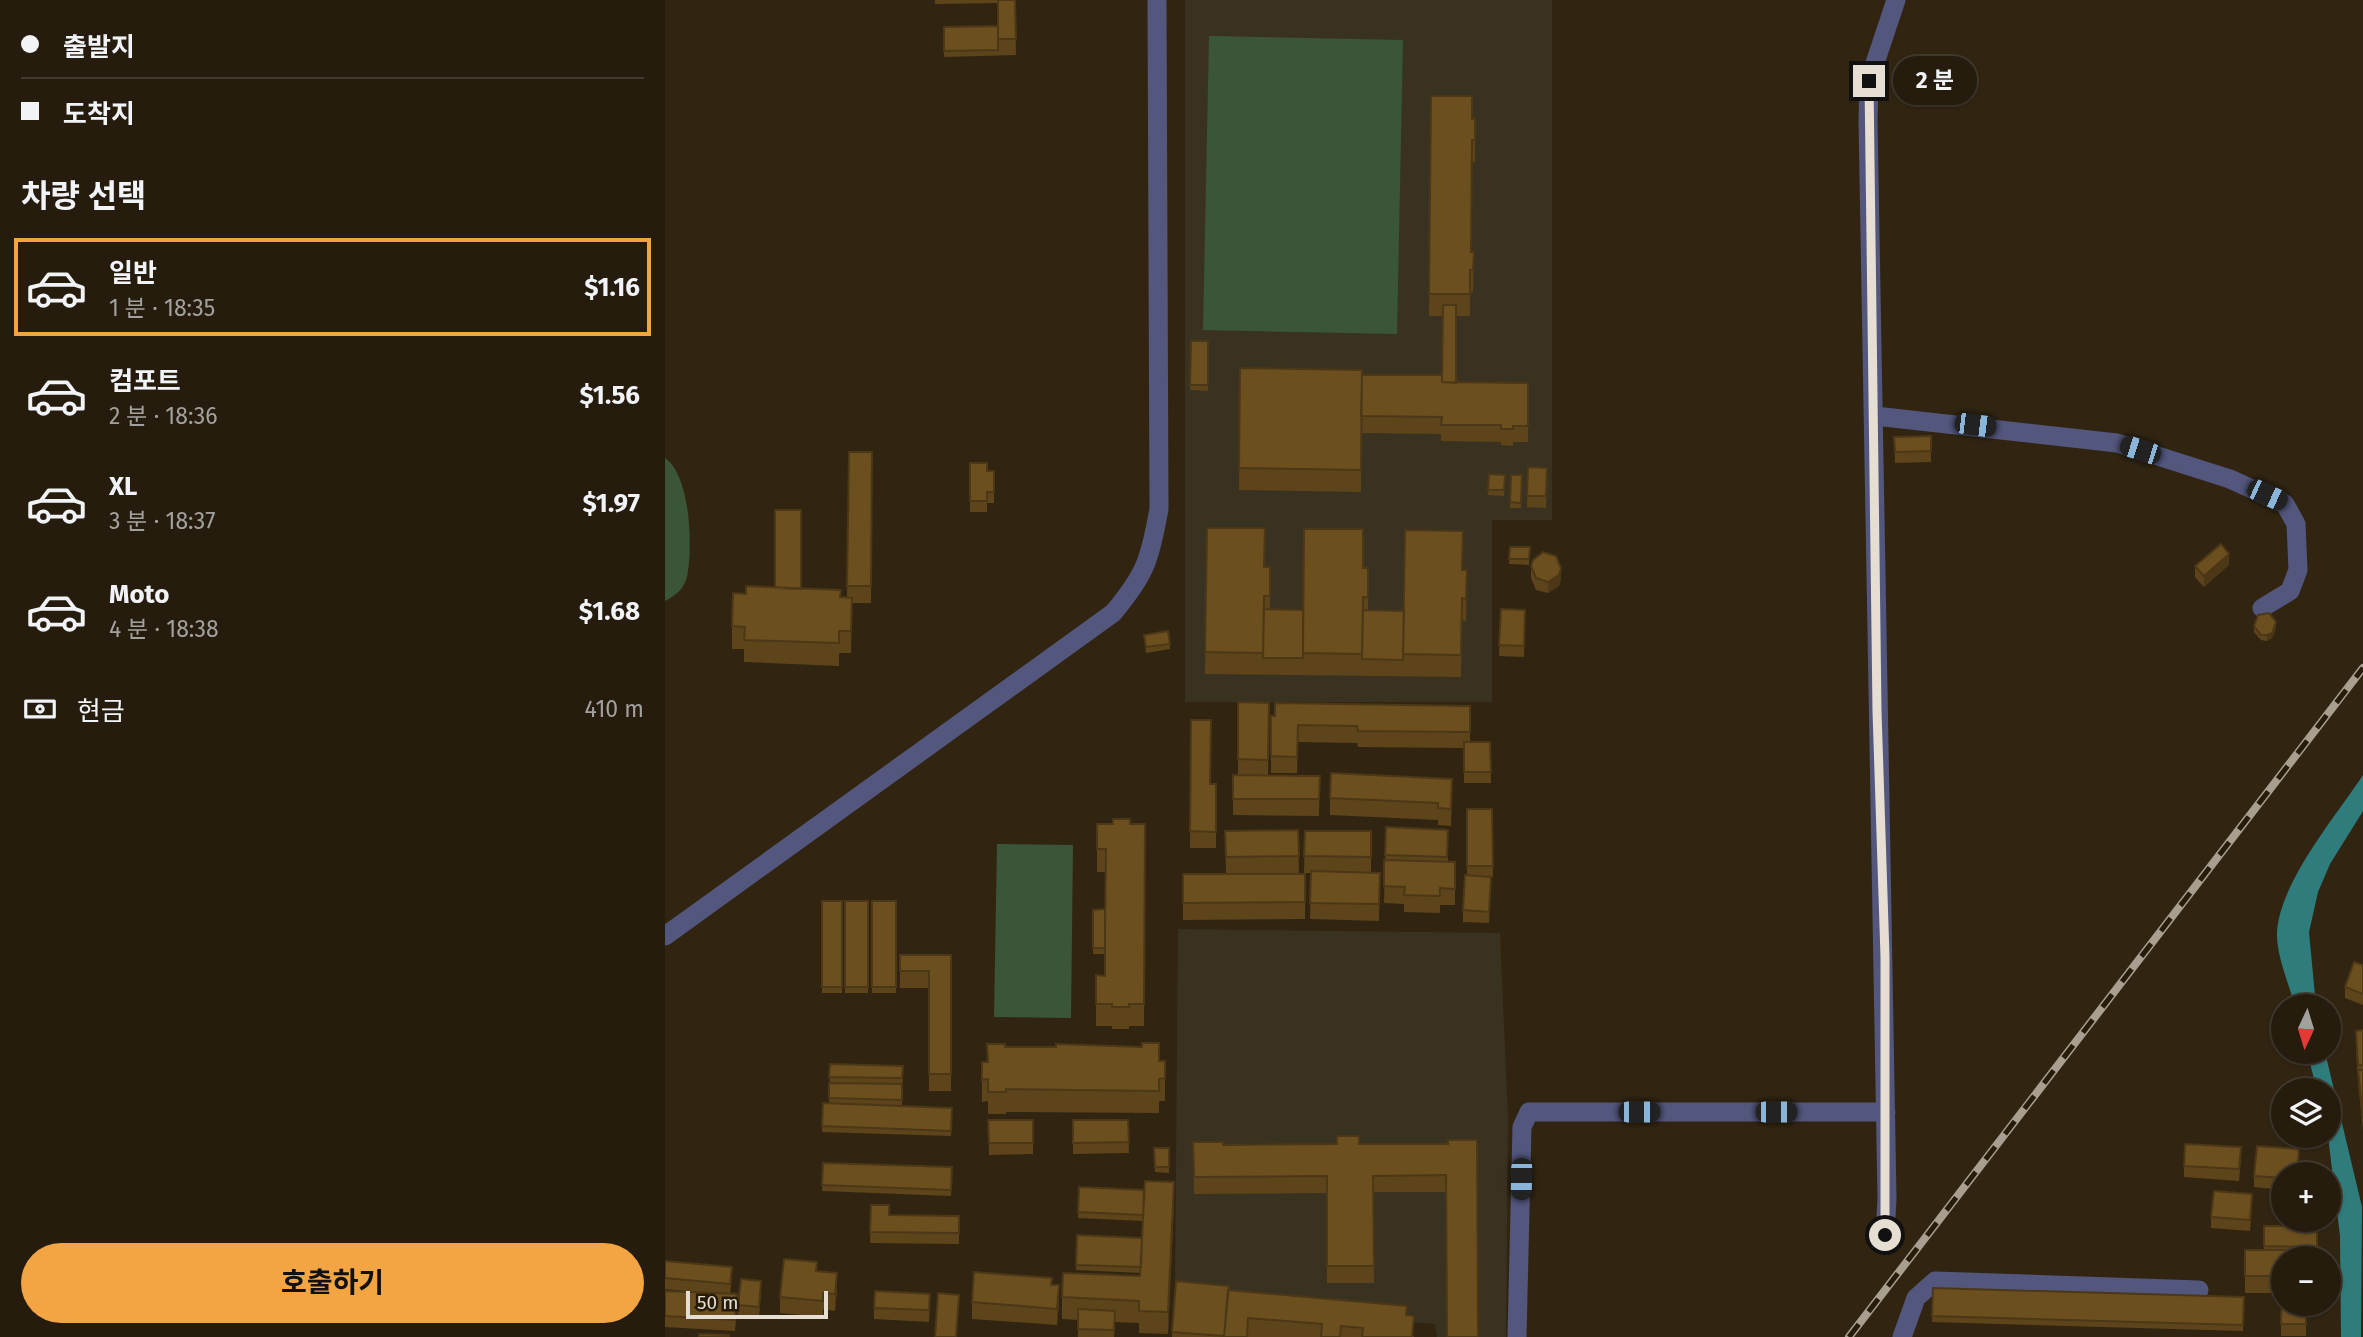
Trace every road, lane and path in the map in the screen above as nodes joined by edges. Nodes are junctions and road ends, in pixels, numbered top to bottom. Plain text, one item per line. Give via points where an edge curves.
1 (1157, 0) edge
2 (1896, 0) edge
3 (1875, 416) junction
4 (2262, 608) dead end
5 (665, 936) edge
6 (1886, 1112) junction
7 (1885, 1235) dead end
8 (2199, 1290) dead end
9 (1517, 1337) edge
10 (1902, 1337) edge

1 - 5 street via 1159,509 1150,558 1133,590 1113,613
2 - 3 street via 1869,81
3 - 4 street via 2117,443 2230,479 2285,504 2296,524 2298,570 2290,591
3 - 6 street
6 - 7 street
6 - 9 street via 1529,1112 1522,1127
8 - 10 street via 1935,1281 1916,1298

